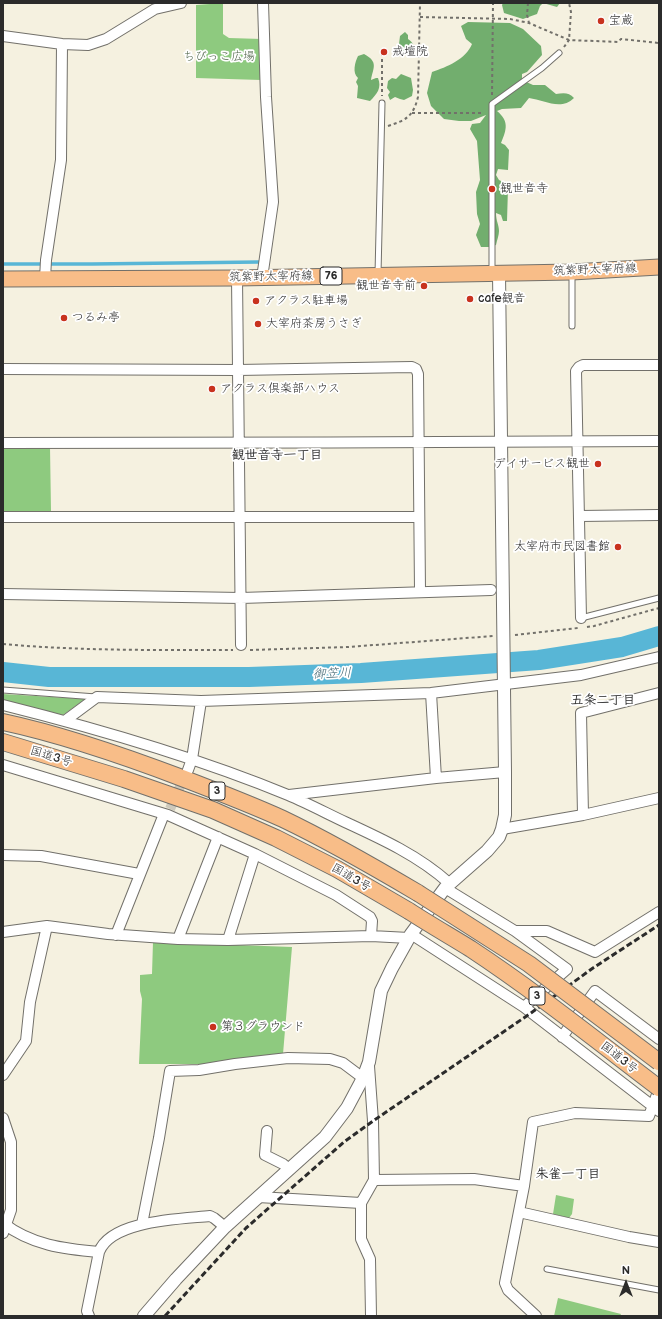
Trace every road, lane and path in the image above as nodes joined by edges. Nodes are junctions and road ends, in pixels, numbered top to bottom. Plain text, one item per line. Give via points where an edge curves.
1 (181, 3) edge
2 (263, 3) edge
3 (420, 3) edge
4 (493, 3) edge
5 (528, 3) edge
6 (569, 3) edge
7 (420, 17) junction
8 (493, 18) junction
9 (529, 23) junction
10 (3, 36) edge
11 (570, 40) junction
12 (659, 43) edge
13 (62, 44) junction
14 (382, 53) dead end
15 (559, 53) dead end
16 (382, 103) joint
17 (492, 104) junction
18 (412, 113) junction
19 (492, 114) junction
20 (382, 129) junction
21 (659, 268) edge
22 (46, 269) junction
23 (572, 272) junction
24 (496, 273) junction
25 (378, 275) junction
26 (237, 278) junction
27 (262, 278) junction
28 (3, 279) edge
29 (572, 326) dead end
30 (659, 365) edge
31 (3, 369) edge
32 (238, 370) junction
33 (659, 441) edge
34 (239, 442) junction
35 (501, 442) junction
36 (577, 442) junction
37 (3, 443) edge
38 (419, 443) junction
39 (659, 515) edge
40 (580, 516) junction
41 (240, 517) junction
42 (419, 517) junction
43 (3, 518) edge
44 (491, 590) joint
45 (504, 590) junction
46 (420, 591) junction
47 (3, 594) edge
48 (241, 598) junction
49 (659, 598) edge
50 (581, 618) joint
51 (241, 645) dead end
52 (659, 657) edge
53 (504, 684) junction
54 (3, 690) edge
55 (431, 693) junction
56 (659, 693) edge
57 (97, 697) junction
58 (201, 701) junction
59 (3, 705) edge
60 (66, 720) junction
61 (3, 722) edge
62 (3, 742) edge
63 (192, 759) junction
64 (3, 765) edge
65 (188, 770) tunnel mouth
66 (506, 772) junction
67 (436, 778) junction
68 (289, 795) junction
69 (659, 798) edge
70 (167, 813) junction
71 (583, 815) junction
72 (502, 829) junction
73 (218, 837) junction
74 (255, 854) junction
75 (3, 855) edge
76 (139, 874) junction
77 (447, 885) junction
78 (659, 912) edge
79 (47, 926) junction
80 (515, 931) junction
81 (3, 932) edge
82 (116, 935) junction
83 (371, 936) junction
84 (410, 936) junction
85 (178, 939) junction
86 (228, 940) junction
87 (524, 1007) junction
88 (562, 1037) junction
89 (659, 1039) edge
90 (369, 1062) junction
91 (659, 1062) edge
92 (3, 1075) edge
93 (363, 1078) junction
94 (659, 1089) edge
95 (656, 1109) edge
96 (3, 1118) edge
97 (267, 1130) dead end
98 (289, 1169) junction
99 (374, 1180) junction
100 (524, 1186) junction
101 (258, 1197) junction
102 (361, 1203) junction
103 (519, 1212) junction
104 (142, 1224) junction
105 (4, 1227) edge
106 (224, 1227) junction
107 (659, 1242) edge
108 (99, 1252) junction
109 (547, 1269) dead end
110 (659, 1290) edge
111 (89, 1316) edge
112 (144, 1316) edge
113 (371, 1316) edge
114 (536, 1316) edge

1 - 13 street via 155,9 106,39 88,45
2 - 27 street via 273,202
3 - 7 path
4 - 8 path
5 - 9 path
6 - 11 path
7 - 8 path
7 - 18 path via 418,97
8 - 9 path
8 - 17 path
9 - 11 path
10 - 13 street
11 - 12 path via 618,42 621,39
13 - 22 street via 61,160
14 - 16 path
15 - 17 lane
16 - 20 lane
17 - 19 lane
18 - 19 path
18 - 20 path via 404,120
19 - 24 lane
20 - 25 lane
21 - 23 main road, 筑紫野太宰府線 / 76
22 - 26 main road, 筑紫野太宰府線 / 76
22 - 28 main road, 筑紫野太宰府線 / 76
23 - 24 main road, 筑紫野太宰府線 / 76
23 - 29 lane
24 - 25 main road, 筑紫野太宰府線 / 76
24 - 35 street
25 - 27 main road, 筑紫野太宰府線 / 76
26 - 27 main road, 筑紫野太宰府線 / 76
26 - 32 street
30 - 36 street via 579,367 576,371
31 - 32 street
32 - 34 street
32 - 38 street via 412,367 418,374
33 - 36 street
34 - 37 street
34 - 38 street
34 - 41 street
35 - 36 street
35 - 38 street
35 - 45 street
36 - 40 street
38 - 42 street
39 - 40 street
40 - 50 street
41 - 42 street
41 - 43 street
41 - 48 street
42 - 46 street
44 - 45 lane
44 - 46 street
45 - 53 street
46 - 48 street
47 - 48 street
48 - 51 street
49 - 50 lane
52 - 53 street via 581,675
53 - 55 street
53 - 66 street
54 - 57 lane
55 - 58 street
55 - 67 street
56 - 71 street via 581,713
57 - 58 street
57 - 60 street
58 - 63 street
59 - 60 street
60 - 63 street
61 - 91 highway, 国道3号 / 3, bridge via 130,758 219,792 283,820 350,854 418,893 529,964
62 - 94 highway, 国道3号 / 3, bridge via 124,779 213,810 323,862 471,950 524,986
63 - 65 street
63 - 68 street
64 - 70 street
66 - 67 street
66 - 72 street via 505,815
67 - 68 street
68 - 77 street via 389,843 437,872
69 - 71 street
70 - 73 street
70 - 76 street
71 - 72 street
72 - 77 street via 490,847
73 - 74 street
73 - 85 street
74 - 83 street via 336,895 370,917
74 - 86 street
75 - 76 street via 41,856
76 - 82 street
77 - 80 street
77 - 84 street
78 - 80 street via 595,952 547,931
79 - 81 street
79 - 82 street
79 - 92 street via 30,1002 26,1041
80 - 87 street via 567,969
82 - 85 street
83 - 84 street
83 - 86 street
84 - 87 street
84 - 90 street via 381,991
85 - 86 street
87 - 88 street
88 - 89 street via 595,991
88 - 95 street
90 - 93 street
90 - 99 street
93 - 98 street via 339,1120
93 - 104 street via 343,1063 330,1059 288,1058 199,1070 170,1071
94 - 95 street
95 - 100 street via 650,1116 575,1113 533,1122
96 - 105 street via 10,1142 11,1210
97 - 98 street via 265,1156 284,1164
98 - 101 street
99 - 100 street via 474,1179
99 - 102 street
100 - 103 street
101 - 102 street
101 - 106 street
102 - 113 street via 361,1238 370,1259
103 - 107 street
103 - 114 street via 506,1283 508,1290
104 - 106 street via 210,1216
104 - 108 street via 117,1233 102,1244
105 - 108 street via 35,1242 66,1249
106 - 112 street
108 - 111 street
109 - 110 lane

